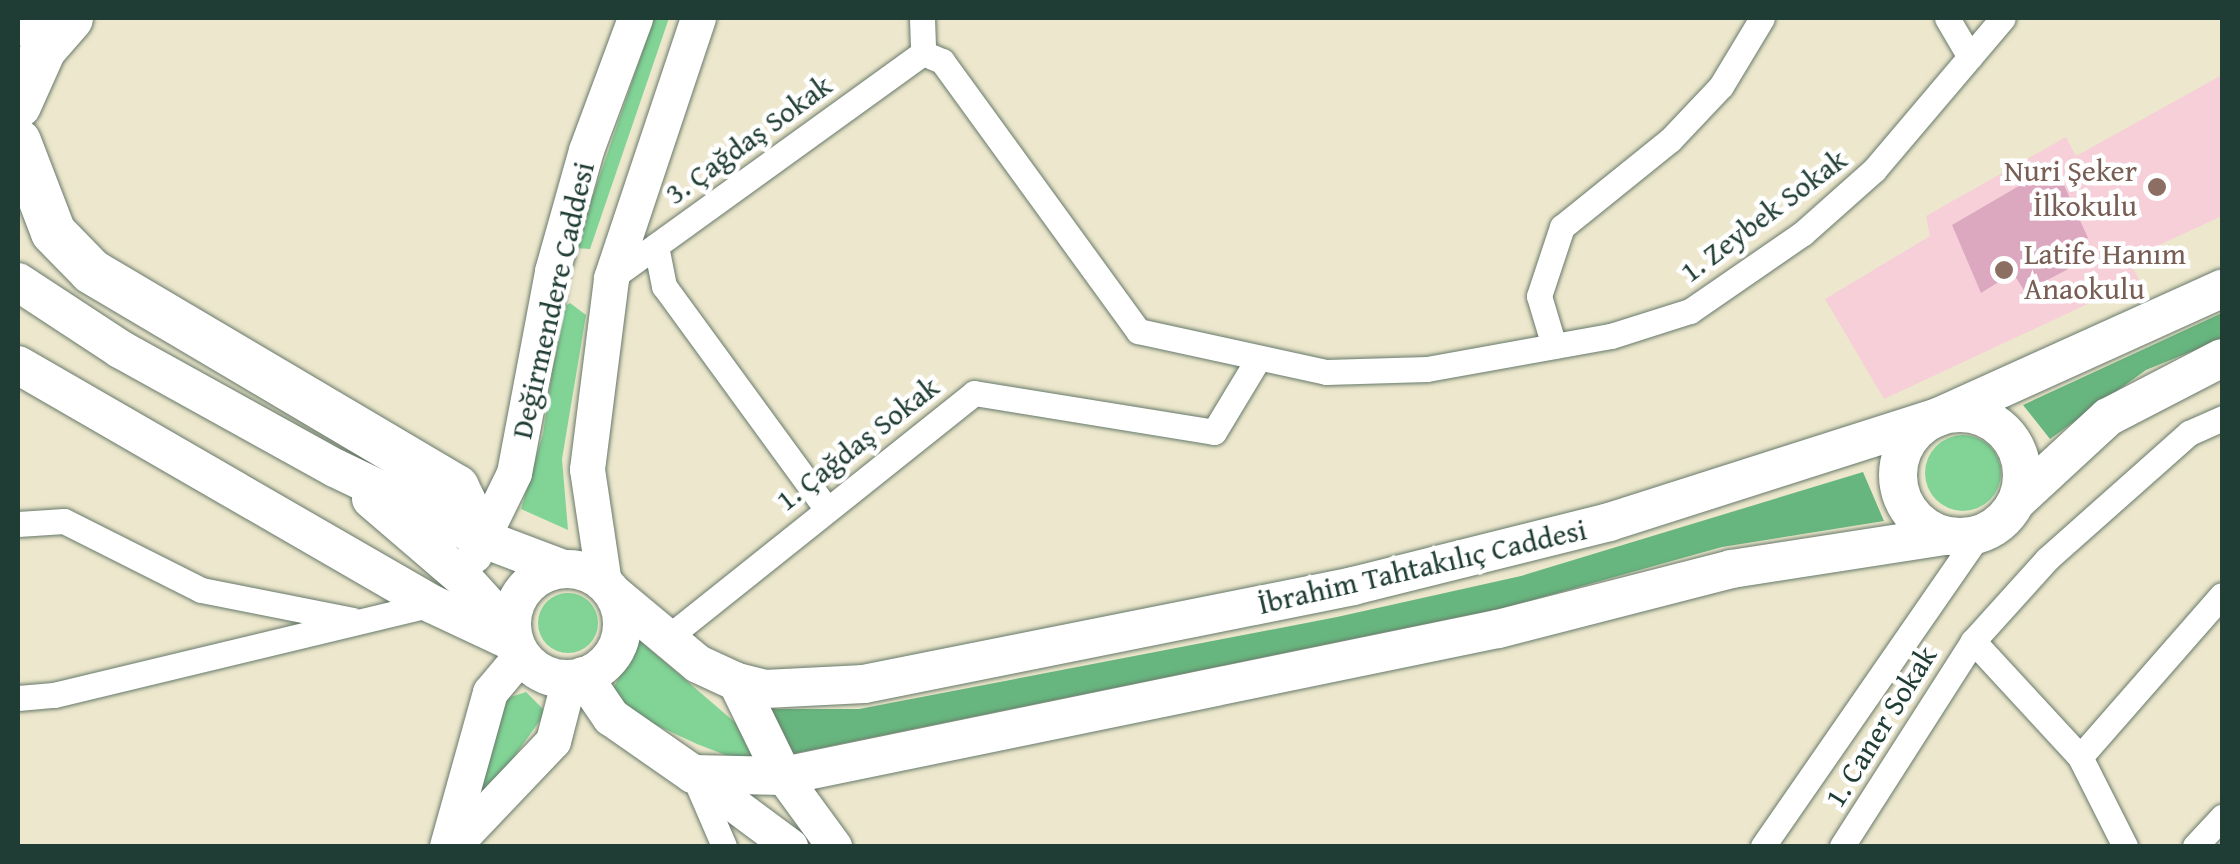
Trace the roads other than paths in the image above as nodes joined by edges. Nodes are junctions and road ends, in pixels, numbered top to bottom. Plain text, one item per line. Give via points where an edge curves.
1 (23, 18) edge
2 (70, 18) edge
3 (635, 18) edge
4 (698, 18) edge
5 (922, 18) edge
6 (1762, 18) edge
7 (1947, 18) edge
8 (2003, 18) edge
9 (18, 23) edge
10 (923, 52) junction
11 (1970, 58) junction
12 (18, 104) edge
13 (18, 141) edge
14 (656, 246) junction
15 (552, 272) junction
16 (611, 278) junction
17 (18, 282) edge
18 (2222, 289) edge
19 (1554, 346) junction
20 (2222, 358) edge
21 (1258, 359) junction
22 (18, 366) edge
23 (1938, 416) junction
24 (2222, 418) edge
25 (335, 468) junction
26 (2018, 501) junction
27 (826, 508) junction
28 (18, 524) edge
29 (1960, 536) junction
30 (481, 538) junction
31 (564, 569) junction
32 (464, 580) junction
33 (609, 588) junction
34 (2222, 595) edge
35 (432, 604) junction
36 (362, 622) junction
37 (666, 639) junction
38 (1973, 641) junction
39 (516, 644) junction
40 (576, 678) junction
41 (737, 682) junction
42 (18, 698) edge
43 (2080, 758) junction
44 (693, 774) junction
45 (782, 776) junction
46 (2222, 816) edge
47 (450, 846) edge
48 (724, 846) edge
49 (790, 846) edge
50 (834, 846) edge
51 (1763, 846) edge
52 (1842, 846) edge
53 (2124, 846) edge
54 (2195, 846) edge

1 - 9 highway
2 - 12 highway via 44,49
3 - 15 street, Değirmendere Caddesi via 586,150
4 - 16 street, Değirmendere Caddesi
5 - 10 street
6 - 19 street via 1721,86 1670,140 1562,227 1540,296
7 - 11 street
8 - 11 street, 1. Zeybek Sokak
10 - 14 street, 3. Çağdaş Sokak
10 - 21 street, 1. Zeybek Sokak via 942,61 1138,331
11 - 19 street, 1. Zeybek Sokak via 1874,170 1803,233 1690,311
13 - 30 highway via 53,232 91,271 456,488
14 - 16 street, 3. Çağdaş Sokak
14 - 27 street via 664,286
15 - 16 street
15 - 30 street, Değirmendere Caddesi via 514,472
16 - 33 street, Değirmendere Caddesi via 587,468
17 - 25 main road via 120,349
18 - 23 main road, İbrahim Tahtakılıç Caddesi
19 - 21 street, 1. Zeybek Sokak via 1427,369 1326,372
20 - 26 main road via 2108,417
21 - 27 street, 1. Çağdaş Sokak via 1214,432 974,393
22 - 35 main road
23 - 26 main road via 1970,414 2000,426 2022,462
23 - 29 main road via 1910,437 1898,487 1914,518
23 - 41 main road, İbrahim Tahtakılıç Caddesi via 1816,461 1609,522 1353,586 864,684 764,689
24 - 38 street, 1. Caner Sokak via 2189,433 2046,558
25 - 30 main road
25 - 32 main road
26 - 29 main road via 2008,516
27 - 37 street, 1. Çağdaş Sokak
28 - 36 street via 64,522 200,590
29 - 45 main road via 1731,569 1498,628
29 - 51 street
30 - 31 main road
30 - 32 street, Değirmendere Caddesi
31 - 33 main road
31 - 39 main road via 528,585 514,608
32 - 39 main road
33 - 37 main road, İbrahim Tahtakılıç Caddesi
33 - 40 main road via 622,622 616,650
34 - 43 street
35 - 36 street
35 - 39 main road
36 - 42 street
37 - 41 main road, İbrahim Tahtakılıç Caddesi
38 - 43 street
38 - 52 street, 1. Caner Sokak
39 - 40 main road via 542,674
39 - 47 street via 490,692
40 - 44 main road via 612,717
40 - 47 street via 554,740
41 - 45 main road
43 - 53 street
44 - 45 main road
44 - 48 street
44 - 49 street
45 - 50 street
46 - 54 street

